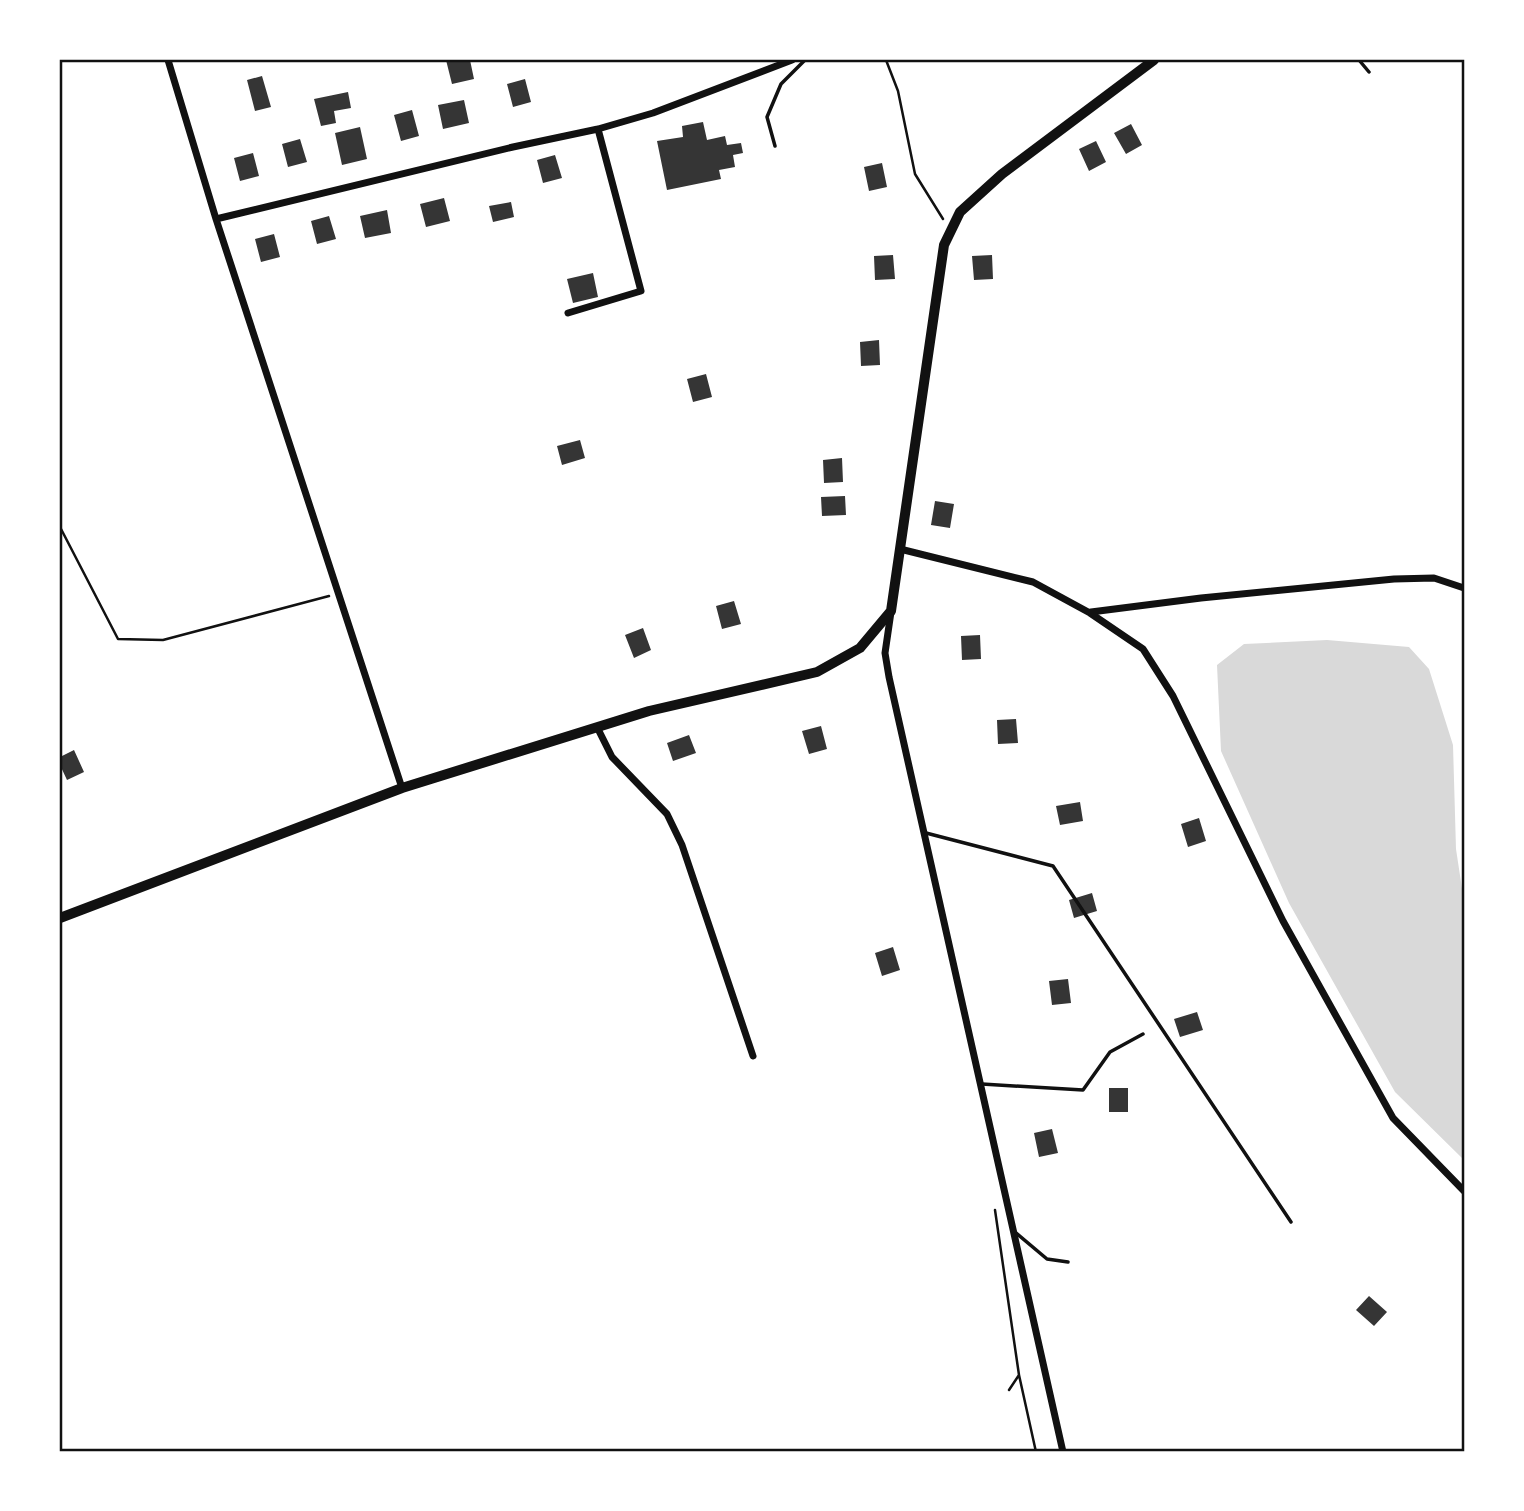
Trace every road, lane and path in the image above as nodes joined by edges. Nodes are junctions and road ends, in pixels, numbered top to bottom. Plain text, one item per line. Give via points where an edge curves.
1 (168, 60) edge
2 (792, 60) edge
3 (805, 60) edge
4 (886, 60) edge
5 (1154, 60) edge
6 (1359, 60) edge
7 (1369, 72) dead end
8 (598, 129) junction
9 (775, 146) dead end
10 (216, 219) junction
11 (950, 232) junction
12 (568, 313) dead end
13 (60, 527) edge
14 (65, 537) junction
15 (60, 538) edge
16 (900, 549) junction
17 (1465, 588) edge
18 (338, 594) junction
19 (891, 611) junction
20 (1090, 612) junction
21 (597, 727) junction
22 (402, 788) junction
23 (924, 832) junction
24 (60, 918) edge
25 (1143, 1034) dead end
26 (753, 1056) dead end
27 (980, 1084) junction
28 (1465, 1191) edge
29 (996, 1201) dead end
30 (1292, 1222) dead end
31 (1013, 1231) junction
32 (1068, 1262) dead end
33 (1019, 1375) junction
34 (1009, 1390) dead end
35 (1036, 1451) edge
36 (1063, 1451) edge

1 - 10 street
2 - 8 street
3 - 9 lane via 781,84 766,117
4 - 11 path via 898,91 915,174
5 - 11 street via 1002,174 960,212
6 - 7 lane
8 - 10 street
8 - 12 street via 641,291
10 - 18 street
11 - 16 street via 944,245
13 - 14 path
14 - 15 path
14 - 18 path via 118,639 163,640
16 - 19 street
16 - 20 street via 1033,582
17 - 20 street via 1434,578 1394,579
18 - 22 street
19 - 21 street via 860,649 817,672
19 - 23 street via 885,653
20 - 28 street via 1143,649 1173,696 1283,921 1394,1118
21 - 22 street
21 - 26 street via 612,757 667,814 677,835
22 - 24 street
23 - 27 street
23 - 30 lane via 1053,866
25 - 27 lane via 1110,1052 1083,1090
27 - 31 street
29 - 33 path
31 - 32 lane via 1047,1259
31 - 36 street
33 - 34 path
33 - 35 path

